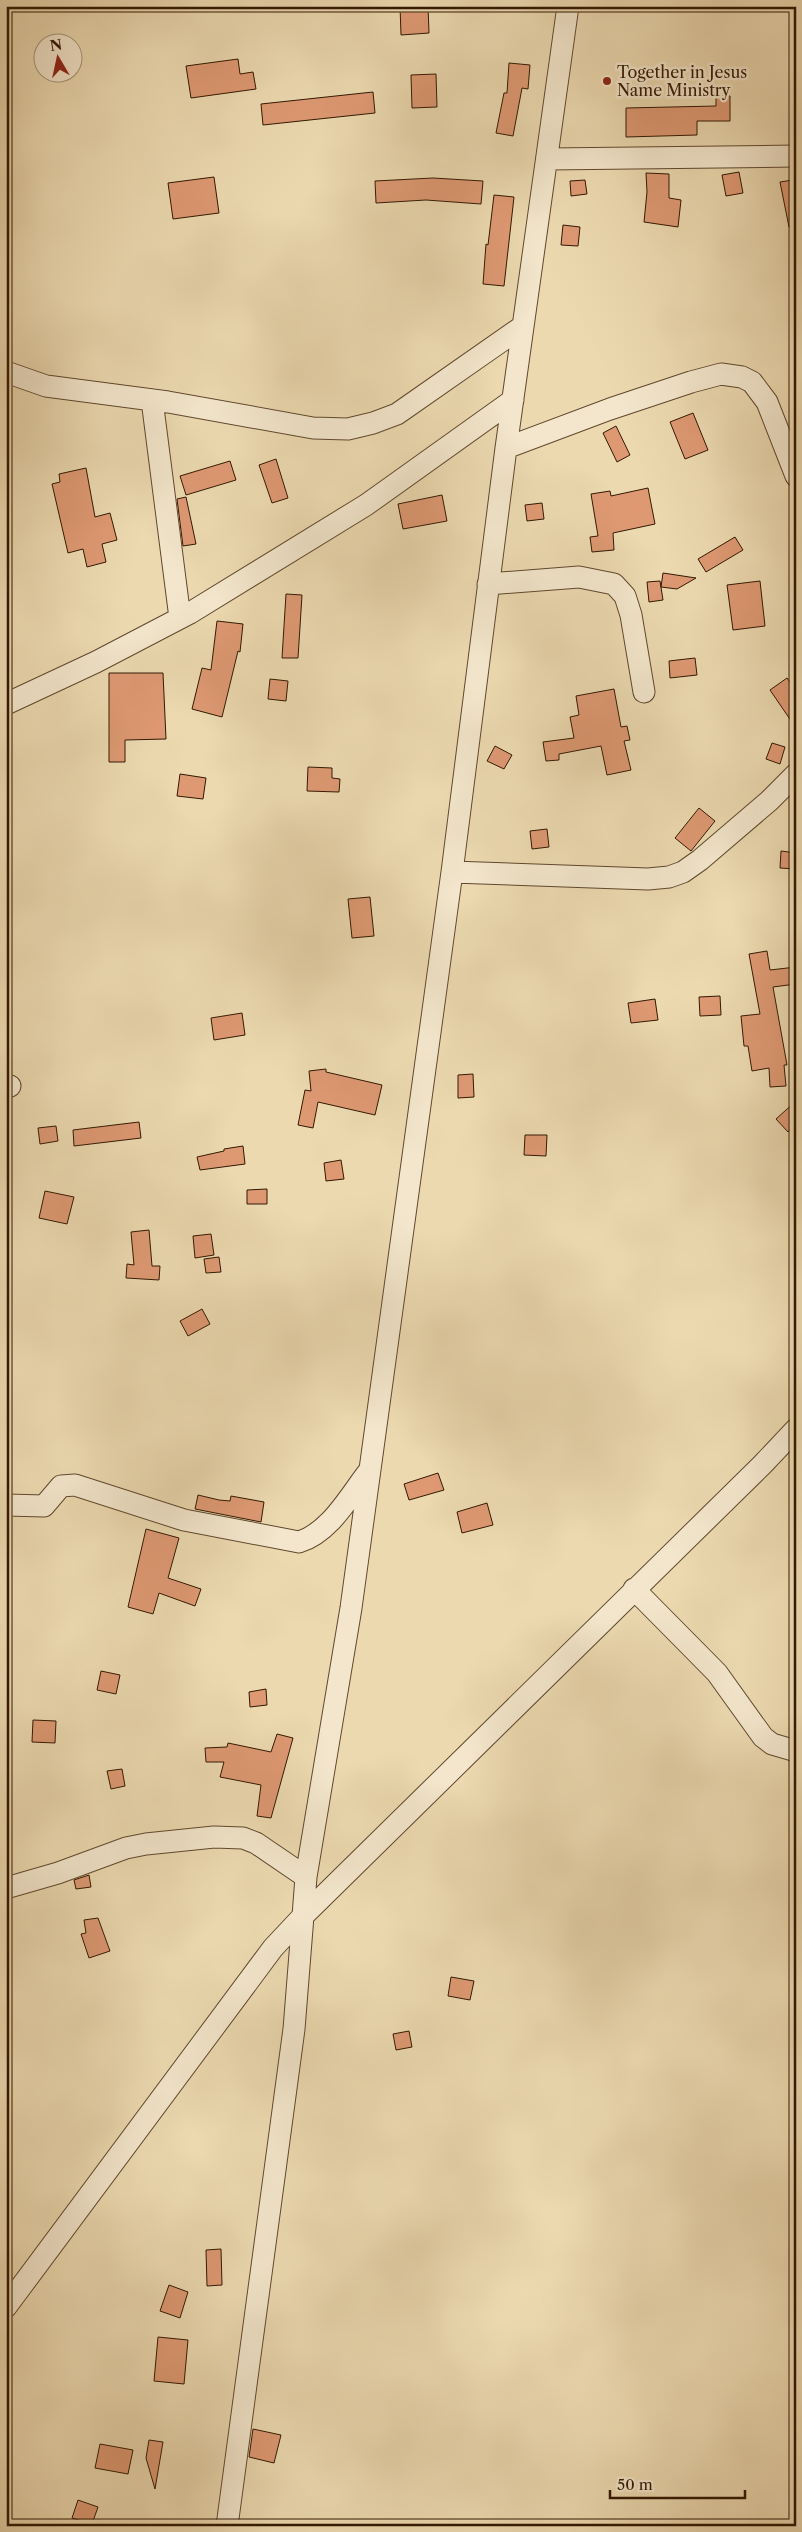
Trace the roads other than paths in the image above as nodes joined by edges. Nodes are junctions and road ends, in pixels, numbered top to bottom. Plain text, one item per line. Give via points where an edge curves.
1 (568, 6) edge
2 (796, 156) edge
3 (548, 159) junction
4 (522, 326) junction
5 (6, 372) edge
6 (152, 400) junction
7 (512, 400) junction
8 (506, 448) junction
9 (796, 476) edge
10 (488, 584) junction
11 (180, 618) junction
12 (644, 692) dead end
13 (6, 704) edge
14 (796, 774) edge
15 (452, 872) junction
16 (796, 1429) edge
17 (369, 1470) junction
18 (6, 1505) edge
19 (634, 1589) junction
20 (796, 1751) edge
21 (306, 1877) junction
22 (6, 1888) edge
23 (303, 1916) junction
24 (6, 2307) edge
25 (227, 2526) edge

1 - 3 street
2 - 3 street
3 - 4 street
4 - 6 street via 398,414 348,429 313,428
4 - 7 street
5 - 6 street via 46,386
6 - 11 street
7 - 8 street
7 - 11 street via 366,505
8 - 9 street via 619,406 721,374 742,376 752,382 767,402
8 - 10 street
10 - 12 street via 578,577 614,584 625,596 631,615
10 - 15 street
11 - 13 street
14 - 15 street via 700,860 683,872 669,876 648,879
15 - 17 street
16 - 19 street
17 - 18 street via 324,1527 310,1539 299,1542 184,1520 75,1485 61,1486 44,1506
17 - 21 street via 351,1608
19 - 20 street via 717,1673 763,1737 772,1744
19 - 23 street
21 - 22 street via 256,1843 243,1838 214,1837 126,1848
21 - 23 street
23 - 24 street via 273,1948
23 - 25 street via 294,2029

